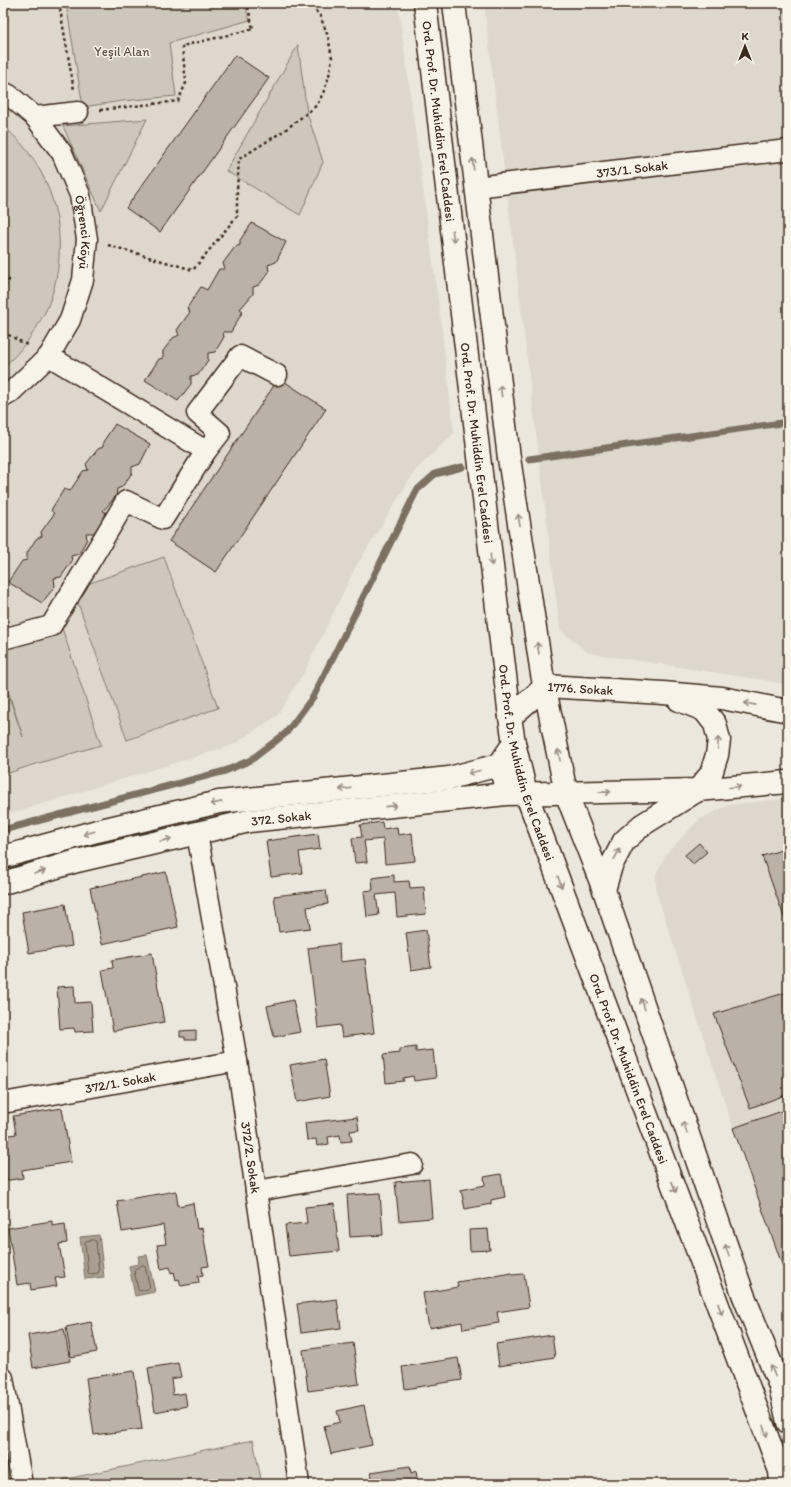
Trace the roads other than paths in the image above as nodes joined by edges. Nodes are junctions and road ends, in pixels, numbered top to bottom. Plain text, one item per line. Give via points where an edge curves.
1 (425, 3) edge
2 (454, 3) edge
3 (3, 92) edge
4 (78, 112) road end
5 (35, 117) junction
6 (788, 150) edge
7 (476, 188) junction
8 (49, 356) junction
9 (277, 375) dead end
10 (3, 397) edge
11 (206, 451) junction
12 (3, 639) edge
13 (546, 686) junction
14 (662, 693) junction
15 (788, 711) edge
16 (510, 717) junction
17 (514, 743) junction
18 (499, 765) junction
19 (788, 782) edge
20 (698, 790) junction
21 (516, 793) junction
22 (566, 793) junction
23 (197, 833) junction
24 (3, 857) edge
25 (3, 883) edge
26 (604, 890) junction
27 (237, 1061) junction
28 (3, 1103) edge
29 (412, 1164) dead end
30 (256, 1191) junction
31 (3, 1378) edge
32 (788, 1422) edge
33 (783, 1475) edge
34 (22, 1484) edge
35 (298, 1484) edge

1 -> 16 main road, Ord. Prof. Dr. Muhiddin Erel Caddesi
7 -> 2 main road
3 - 5 street, Öğrenci Köyü
4 - 5 street
5 - 8 street, Öğrenci Köyü via 62,153 80,194 87,239 83,280 77,300 70,320
6 - 7 street, 373/1. Sokak
13 -> 7 main road via 542,674 510,458
8 - 10 street, Öğrenci Köyü
8 - 11 street
9 - 11 street via 240,356 197,413 220,433
11 - 12 street via 163,519 126,501 51,626
13 - 14 main road, 1776. Sokak
13 - 16 main road, 1776. Sokak
22 -> 13 main road
15 -> 14 main road, 1776. Sokak via 722,698
20 -> 14 main road, 1776. Sokak via 712,774 717,755 719,740 715,724 704,710
16 - 17 main road, Ord. Prof. Dr. Muhiddin Erel Caddesi
17 - 18 main road
17 - 21 main road, Ord. Prof. Dr. Muhiddin Erel Caddesi
18 - 21 street
18 -> 24 main road, 372. Sokak via 448,778 219,802 97,831
20 -> 19 main road, 1776. Sokak
22 -> 20 main road, 1776. Sokak
26 -> 20 main road, 1776. Sokak via 611,866 624,841 642,825
21 - 22 main road, 372. Sokak
23 -> 21 main road, 372. Sokak via 249,821
21 -> 33 main road, Ord. Prof. Dr. Muhiddin Erel Caddesi
22 - 26 main road
25 -> 23 main road, 372. Sokak via 77,861
23 - 27 street, 372/2. Sokak
32 -> 26 main road via 780,1386 743,1294
27 - 28 street, 372/1. Sokak
27 - 30 street, 372/2. Sokak
29 - 30 street
30 - 35 street, 372/2. Sokak
31 - 34 street

